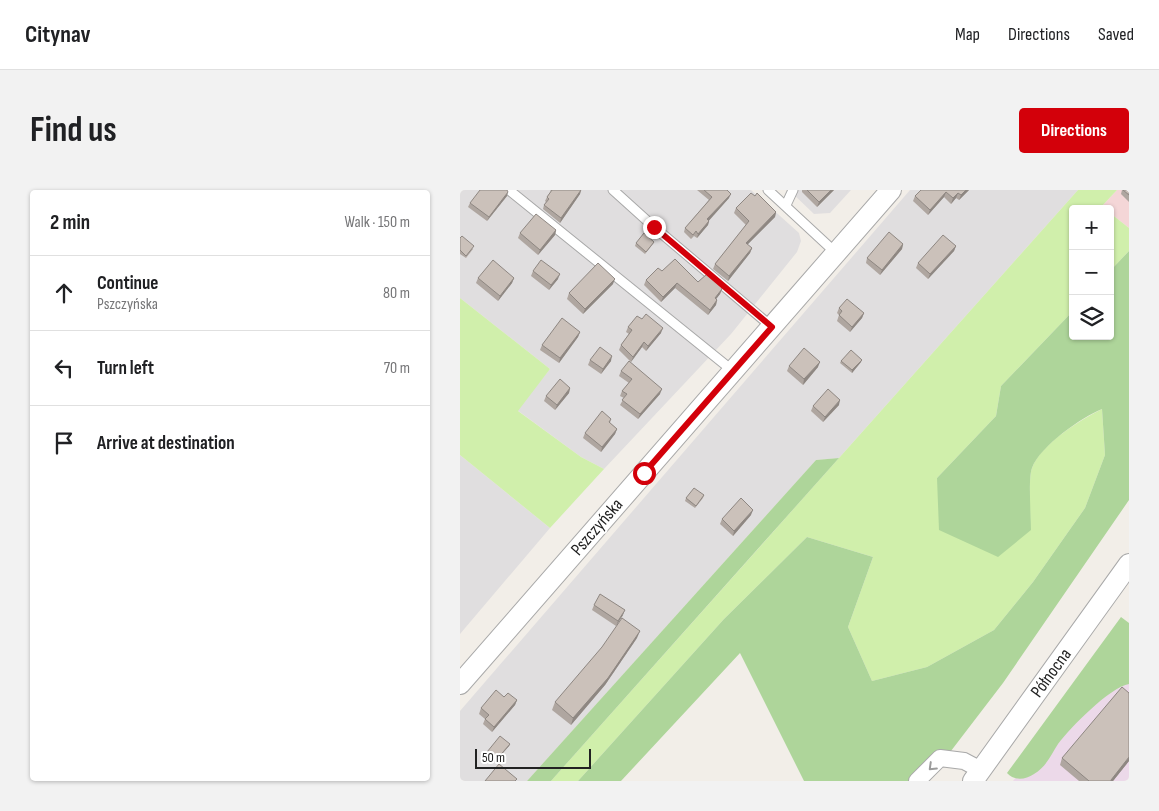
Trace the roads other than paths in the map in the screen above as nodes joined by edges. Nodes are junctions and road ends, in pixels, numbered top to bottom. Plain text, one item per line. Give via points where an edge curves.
1 (509, 190) edge
2 (613, 190) edge
3 (768, 190) edge
4 (793, 190) edge
5 (891, 190) edge
6 (786, 205) junction
7 (836, 253) junction
8 (772, 327) junction
9 (733, 371) junction
10 (1129, 564) edge
11 (464, 674) edge
12 (977, 775) edge
13 (917, 781) edge

1 - 9 lane
2 - 8 lane
3 - 6 lane
4 - 6 lane
5 - 7 street, Pszczyńska
6 - 7 lane
7 - 8 street, Pszczyńska
8 - 9 street, Pszczyńska
9 - 11 street, Pszczyńska
10 - 12 street, Północna
12 -> 13 street via 964,761 940,758

